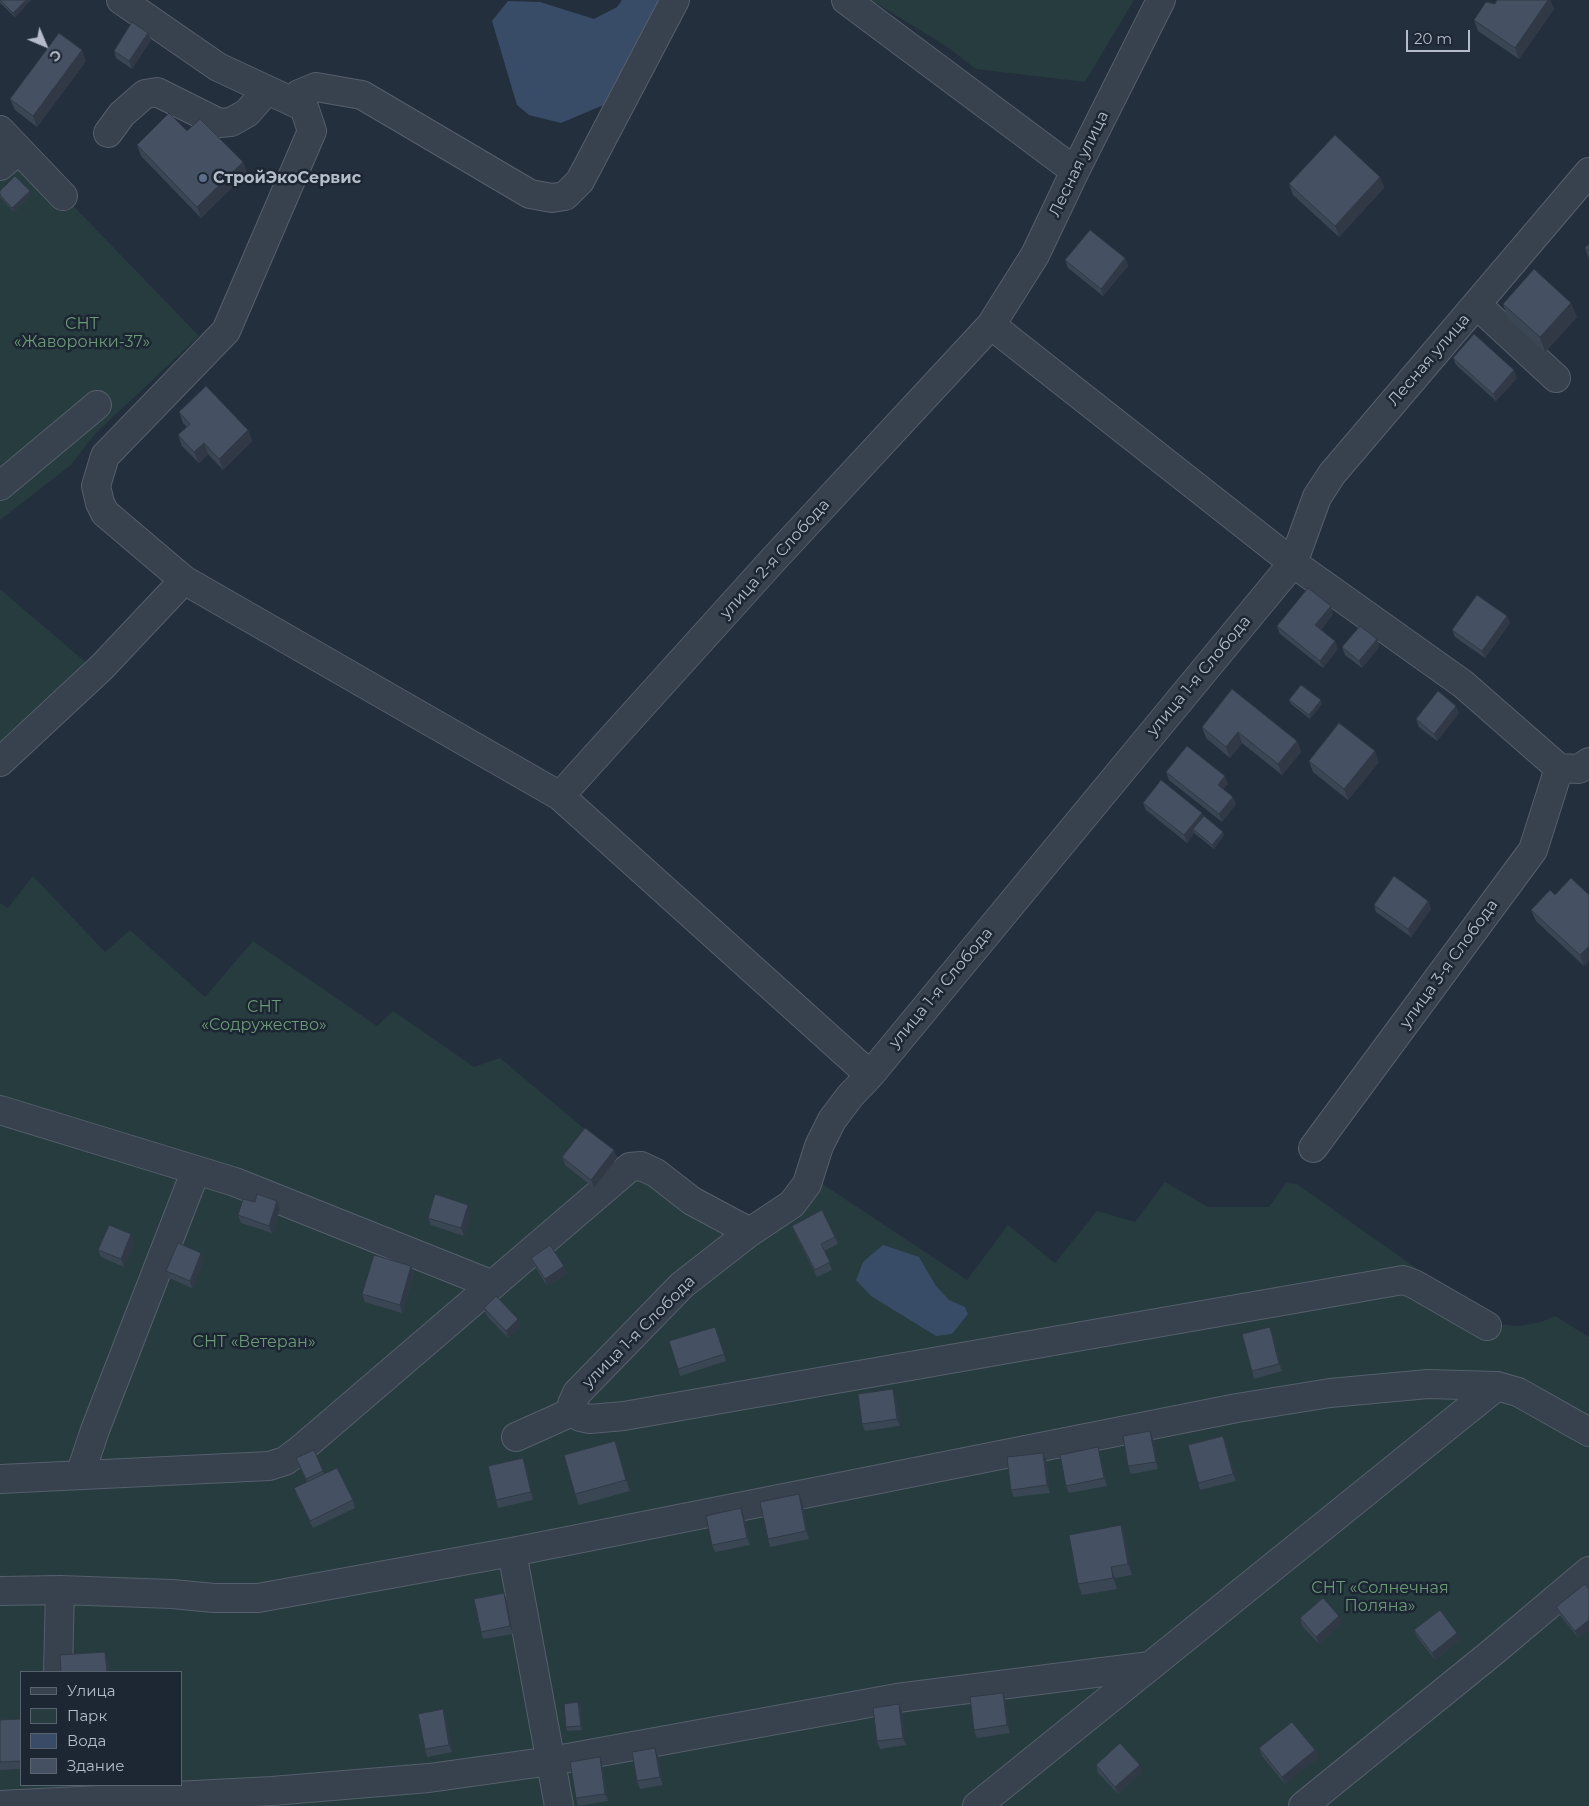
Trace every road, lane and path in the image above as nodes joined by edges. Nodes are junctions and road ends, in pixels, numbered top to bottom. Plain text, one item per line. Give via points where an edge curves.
1 (122, 0) edge
2 (675, 0) edge
3 (846, 0) edge
4 (1161, 0) edge
5 (279, 95) junction
6 (0, 130) edge
7 (108, 133) dead end
8 (10, 158) edge
9 (1075, 171) junction
10 (1589, 172) edge
11 (63, 196) dead end
12 (1477, 305) junction
13 (991, 325) junction
14 (1556, 378) dead end
15 (105, 456) junction
16 (0, 486) edge
17 (1293, 563) junction
18 (184, 580) junction
19 (0, 762) edge
20 (1589, 762) edge
21 (1559, 768) junction
22 (560, 796) junction
23 (870, 1075) junction
24 (0, 1110) edge
25 (1313, 1148) dead end
26 (196, 1170) junction
27 (750, 1232) junction
28 (493, 1284) junction
29 (1488, 1326) dead end
30 (1497, 1386) junction
31 (576, 1402) junction
32 (1589, 1432) edge
33 (516, 1437) dead end
34 (80, 1475) junction
35 (0, 1478) edge
36 (512, 1552) junction
37 (1589, 1572) edge
38 (60, 1590) junction
39 (0, 1591) edge
40 (1150, 1666) junction
41 (58, 1671) edge
42 (551, 1761) junction
43 (70, 1797) edge
44 (0, 1805) edge
45 (559, 1806) edge
46 (976, 1806) edge
47 (1303, 1806) edge

1 - 5 street via 218,67
2 - 5 street via 580,181 565,196 552,198 530,194 362,95 316,87 299,94
3 - 9 street
4 - 9 street, Лесная улица
5 - 7 street via 231,122 220,123 157,92 145,94 135,100
5 - 15 street via 304,107 312,131 226,331
6 - 8 street
8 - 11 street
9 - 13 street, Лесная улица via 1035,256
10 - 12 street, Лесная улица
12 - 14 street
12 - 17 street, Лесная улица via 1332,474 1317,497
13 - 17 street
13 - 22 street, улица 2-я Слобода
15 - 16 street via 94,435 89,412
15 - 18 street via 96,486 106,513
17 - 21 street via 1463,684
17 - 23 street, улица 1-я Слобода
18 - 19 street via 102,667
18 - 22 street
20 - 21 street via 1579,769
21 - 25 street, улица 3-я Слобода via 1533,850
22 - 23 street
23 - 27 street, улица 1-я Слобода via 832,1120 819,1146 807,1184 792,1204
24 - 26 street
26 - 28 street via 235,1182
26 - 34 street
27 - 28 street via 692,1201 656,1173 641,1166 630,1167
27 - 31 street, улица 1-я Слобода via 682,1285
28 - 34 street via 285,1461 269,1466
29 - 31 street via 1403,1280 624,1416 580,1417
30 - 32 street via 1518,1392
30 - 36 street via 1428,1384 1330,1393 1246,1407
30 - 40 street
31 - 33 street
34 - 35 street
36 - 38 street via 258,1598
36 - 42 street
37 - 47 street
38 - 39 street
38 - 41 street
40 - 42 street via 897,1698
40 - 46 street
42 - 43 street via 429,1778 282,1790
42 - 45 street
43 - 44 street

